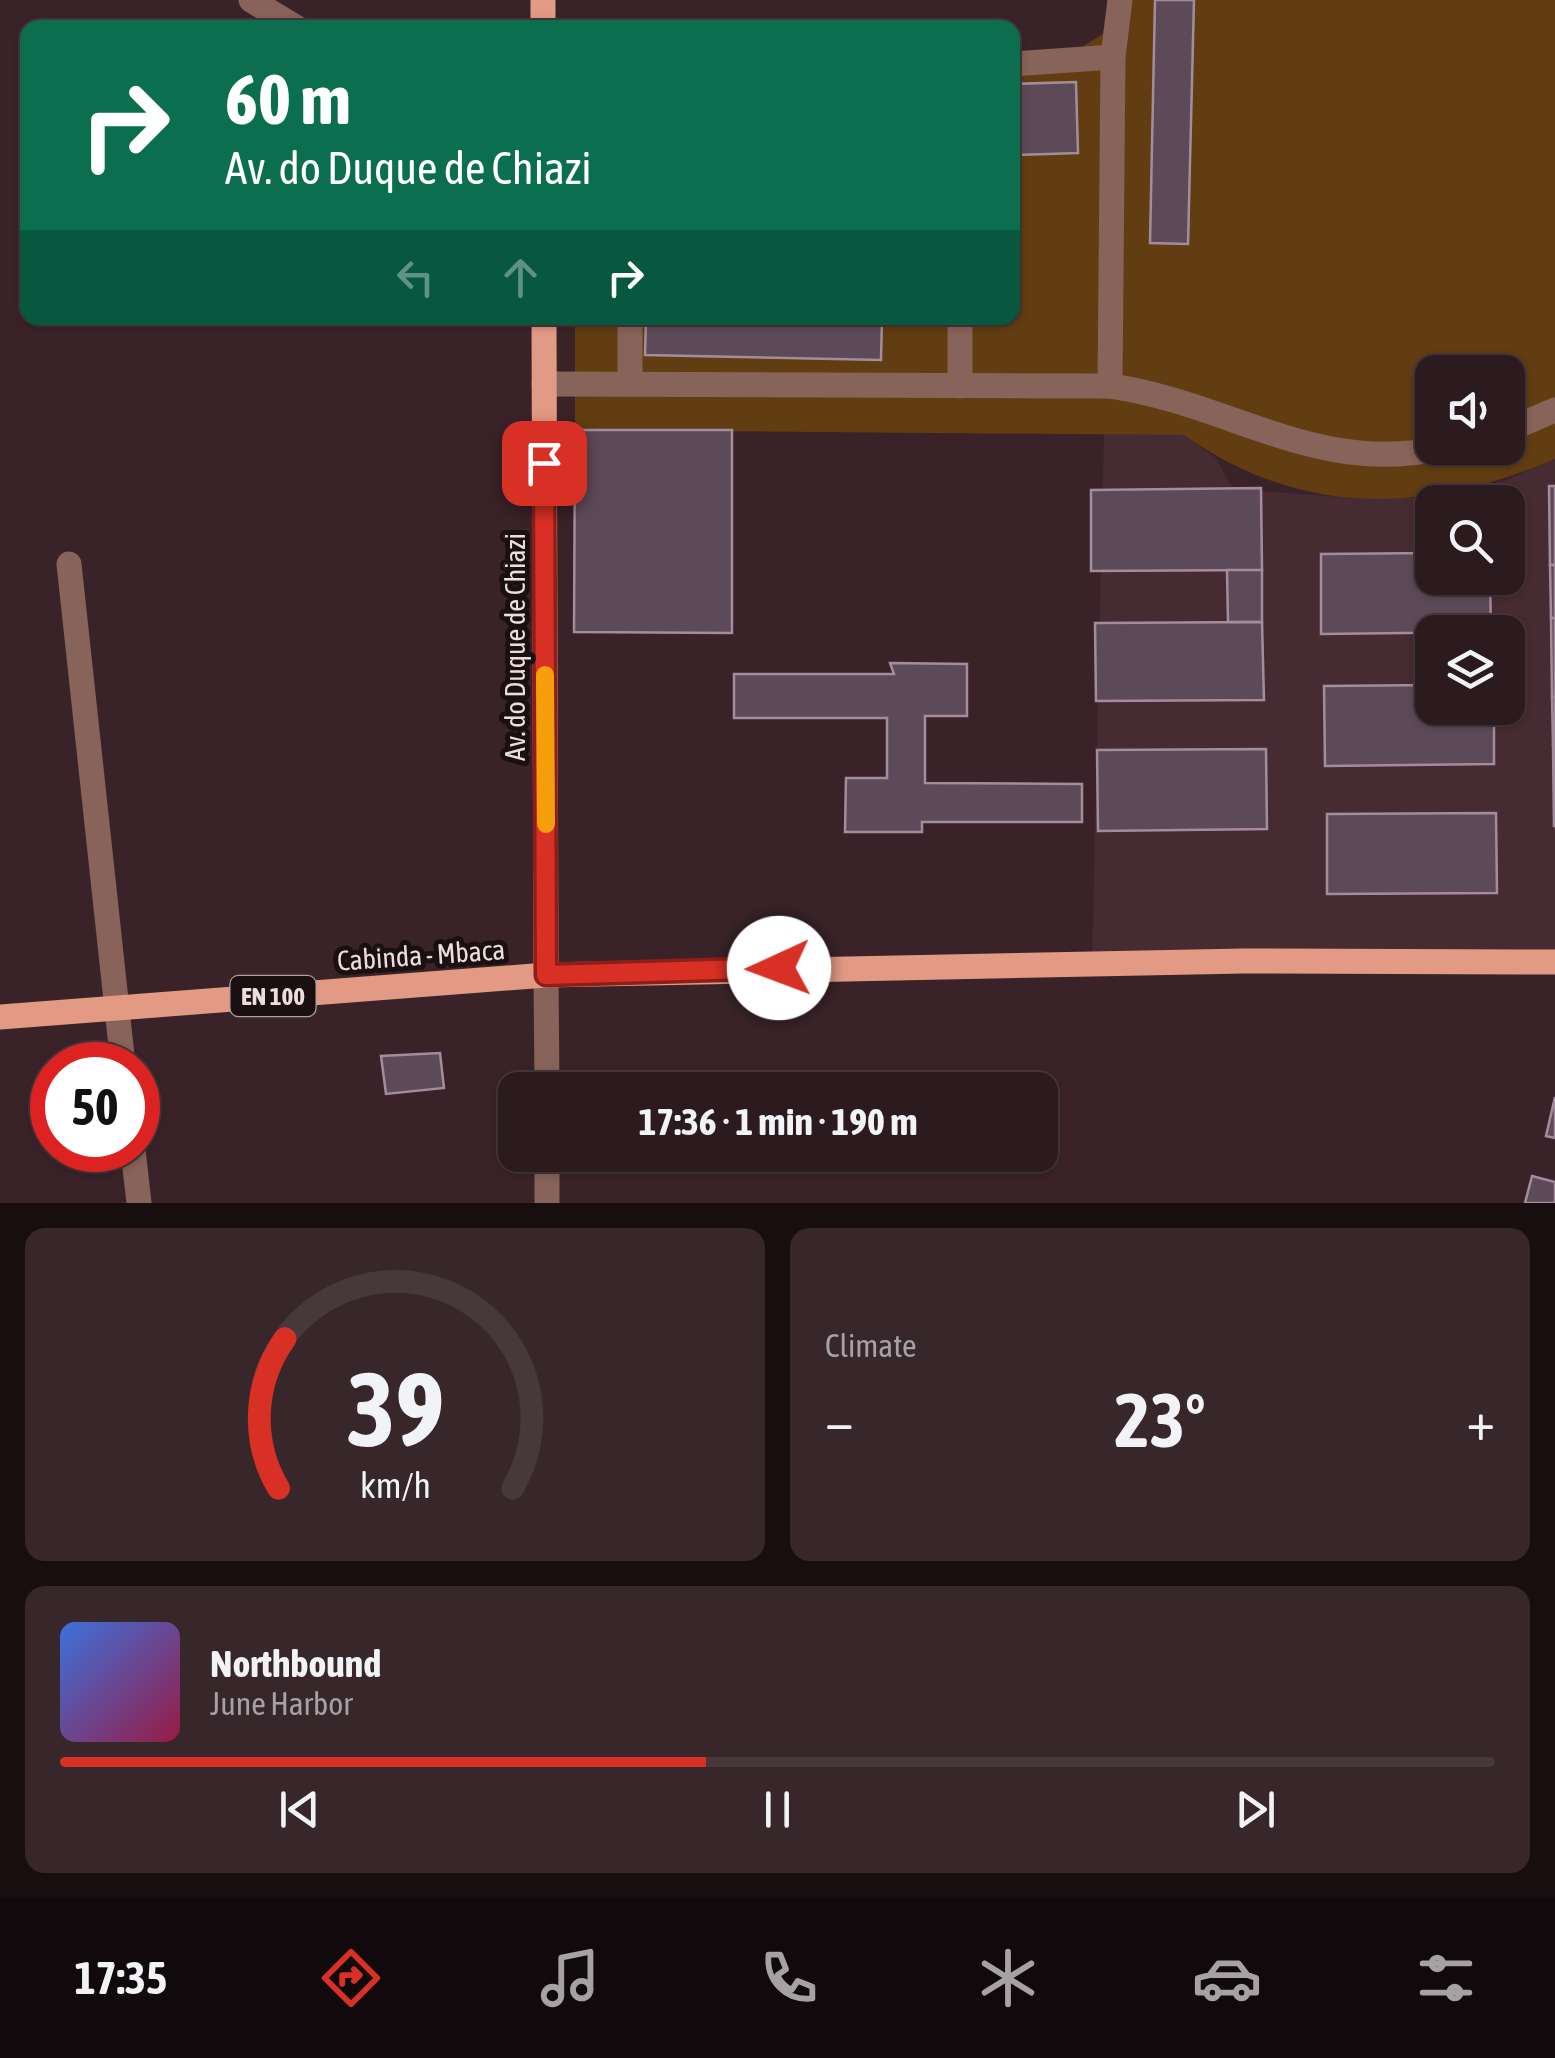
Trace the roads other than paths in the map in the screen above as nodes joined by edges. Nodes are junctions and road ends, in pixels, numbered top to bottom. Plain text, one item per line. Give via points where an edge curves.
1 (251, 0) edge
2 (1120, 0) edge
3 (284, 20) edge
4 (1113, 57) junction
5 (1020, 63) edge
6 (544, 325) edge
7 (630, 325) edge
8 (960, 325) edge
9 (544, 384) junction
10 (630, 384) junction
11 (960, 386) junction
12 (1110, 386) junction
13 (1555, 410) edge
14 (1525, 423) edge
15 (1415, 454) edge
16 (69, 564) dead end
17 (1555, 962) edge
18 (546, 975) junction
19 (116, 1008) junction
20 (0, 1018) edge
21 (120, 1042) edge
22 (547, 1072) edge
23 (135, 1172) edge
24 (547, 1172) edge
25 (139, 1203) edge
26 (547, 1203) edge

1 - 3 street
2 - 4 street
4 - 5 street
4 - 12 street
6 - 9 main road, Av. do Duque de Chiazi
7 - 10 street
8 - 11 street
9 - 10 street
9 - 18 main road, Av. do Duque de Chiazi
10 - 11 street
11 - 12 street
12 - 15 street via 1163,394 1324,451
13 - 14 street
16 - 19 street
17 - 18 main road, Cabinda - Mbaca via 1244,961
18 - 19 main road, Cabinda - Mbaca / EN 100
18 - 22 street
19 - 20 main road, Cabinda - Mbaca / EN 100
19 - 21 street
23 - 25 street
24 - 26 street

